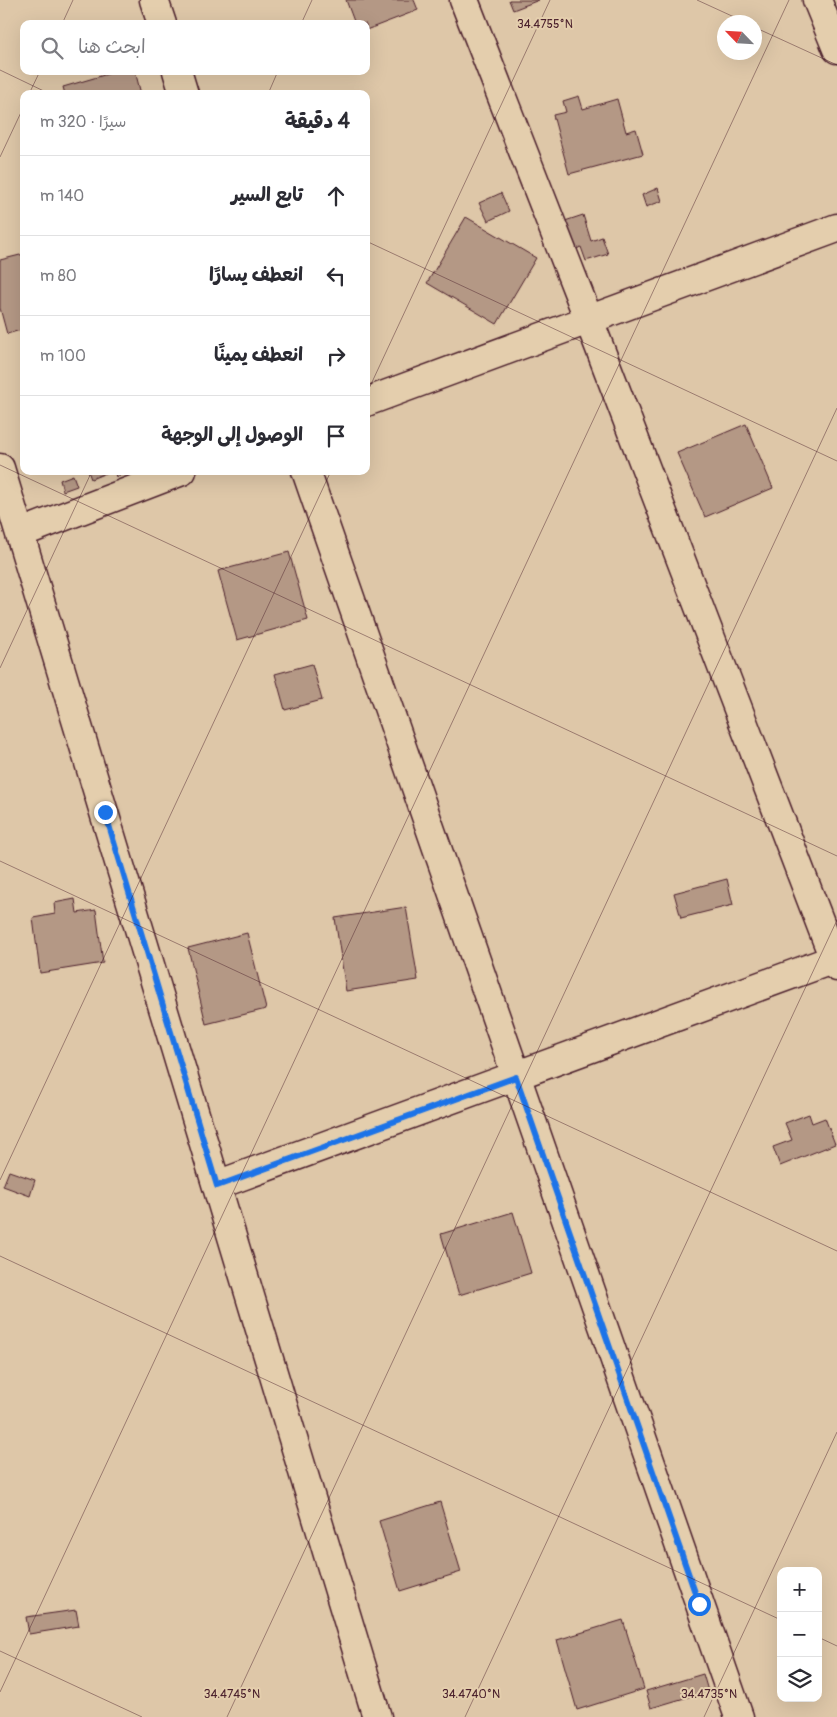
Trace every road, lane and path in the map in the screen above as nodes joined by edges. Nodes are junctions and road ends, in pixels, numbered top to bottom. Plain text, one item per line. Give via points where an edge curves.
1 (154, 0) edge
2 (464, 0) edge
3 (817, 0) edge
4 (161, 20) edge
5 (837, 49) edge
6 (178, 75) edge
7 (183, 90) edge
8 (837, 228) edge
9 (589, 320) junction
10 (370, 401) edge
11 (0, 468) edge
12 (172, 475) edge
13 (307, 475) edge
14 (21, 533) junction
15 (836, 961) edge
16 (516, 1077) junction
17 (217, 1186) junction
18 (377, 1717) edge
19 (738, 1717) edge

1 - 4 street
2 - 9 street
3 - 5 street
6 - 7 street
8 - 9 street
9 - 10 street
9 - 15 street
11 - 14 street
12 - 14 street
13 - 16 street
14 - 17 street
15 - 16 street
16 - 17 street
16 - 19 street
17 - 18 street

